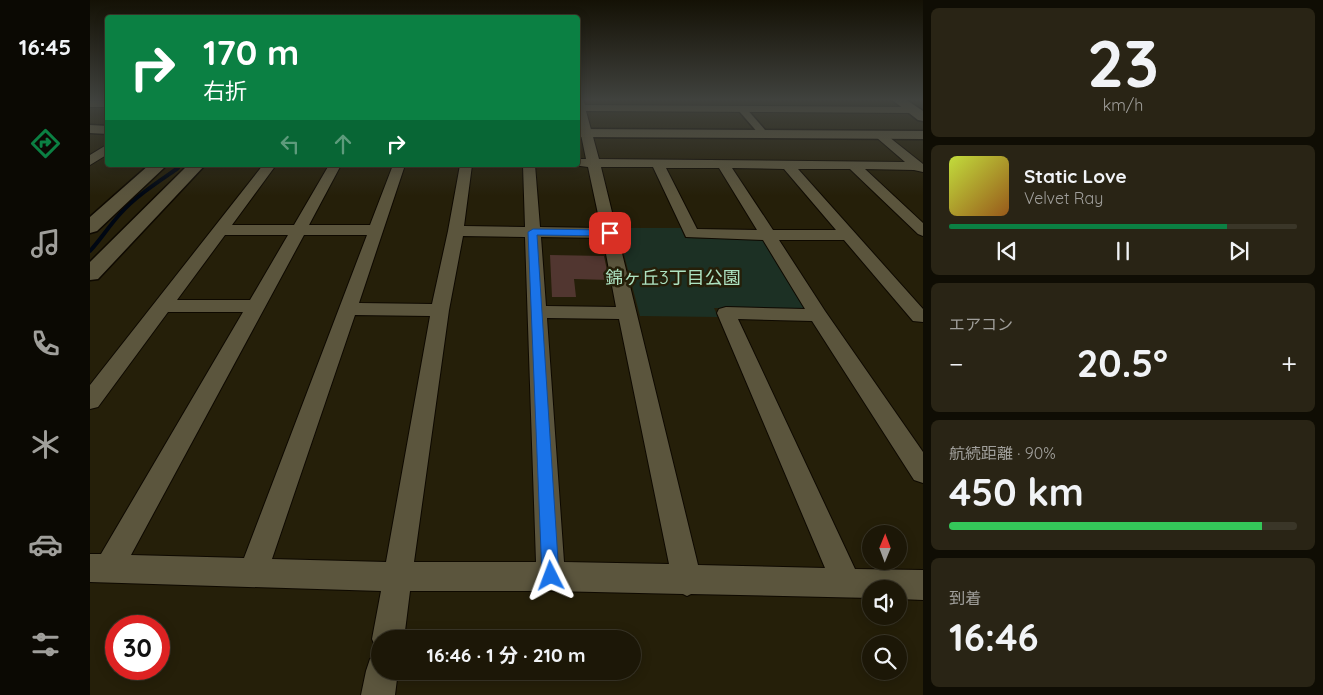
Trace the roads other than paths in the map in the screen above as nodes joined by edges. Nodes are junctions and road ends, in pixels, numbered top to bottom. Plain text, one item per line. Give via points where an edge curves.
1 (582, 133) edge
2 (880, 135) junction
3 (923, 135) edge
4 (105, 150) edge
5 (91, 160) edge
6 (585, 163) edge
7 (658, 164) junction
8 (724, 165) junction
9 (789, 166) junction
10 (854, 166) junction
11 (157, 167) edge
12 (195, 167) edge
13 (269, 167) edge
14 (334, 167) edge
15 (397, 167) edge
16 (466, 167) edge
17 (529, 167) edge
18 (920, 168) edge
19 (90, 227) edge
20 (222, 230) junction
21 (298, 230) junction
22 (376, 230) junction
23 (923, 231) edge
24 (456, 232) junction
25 (533, 232) junction
26 (610, 233) junction
27 (768, 235) junction
28 (849, 235) junction
29 (90, 274) edge
30 (163, 306) junction
31 (256, 306) junction
32 (348, 308) junction
33 (440, 310) junction
34 (537, 312) junction
35 (627, 313) junction
36 (818, 315) junction
37 (922, 318) edge
38 (90, 401) edge
39 (923, 472) edge
40 (99, 569) edge
41 (253, 572) junction
42 (551, 576) junction
43 (398, 577) junction
44 (687, 580) junction
45 (846, 582) junction
46 (923, 584) edge
47 (389, 630) edge
48 (380, 680) edge
49 (378, 695) edge

1 - 2 street
1 - 6 street
2 - 3 street
2 - 18 street
4 - 5 street
6 - 7 street
6 - 26 street
7 - 8 street
7 - 27 street via 691,234
8 - 9 street
8 - 27 street
9 - 10 street
9 - 28 street
10 - 18 street
10 - 23 street
11 - 19 street
12 - 29 street
13 - 20 street
14 - 21 street
15 - 22 street
16 - 24 street
17 - 25 street
20 - 21 street
20 - 30 street
21 - 22 street
21 - 31 street
22 - 32 street
24 - 25 street
24 - 33 street
25 - 26 street
25 - 34 street
26 - 35 street
27 - 28 street
27 - 36 street
28 - 37 street
30 - 31 street
30 - 38 street
31 - 40 street
32 - 33 street
32 - 41 street
33 - 43 street
34 - 35 street
34 - 42 street
35 - 44 street
36 - 39 street
36 - 45 street via 726,314
40 - 41 street
41 - 43 street
42 - 43 street
42 - 44 street
43 - 47 street
44 - 45 street
45 - 46 street
48 - 49 street

